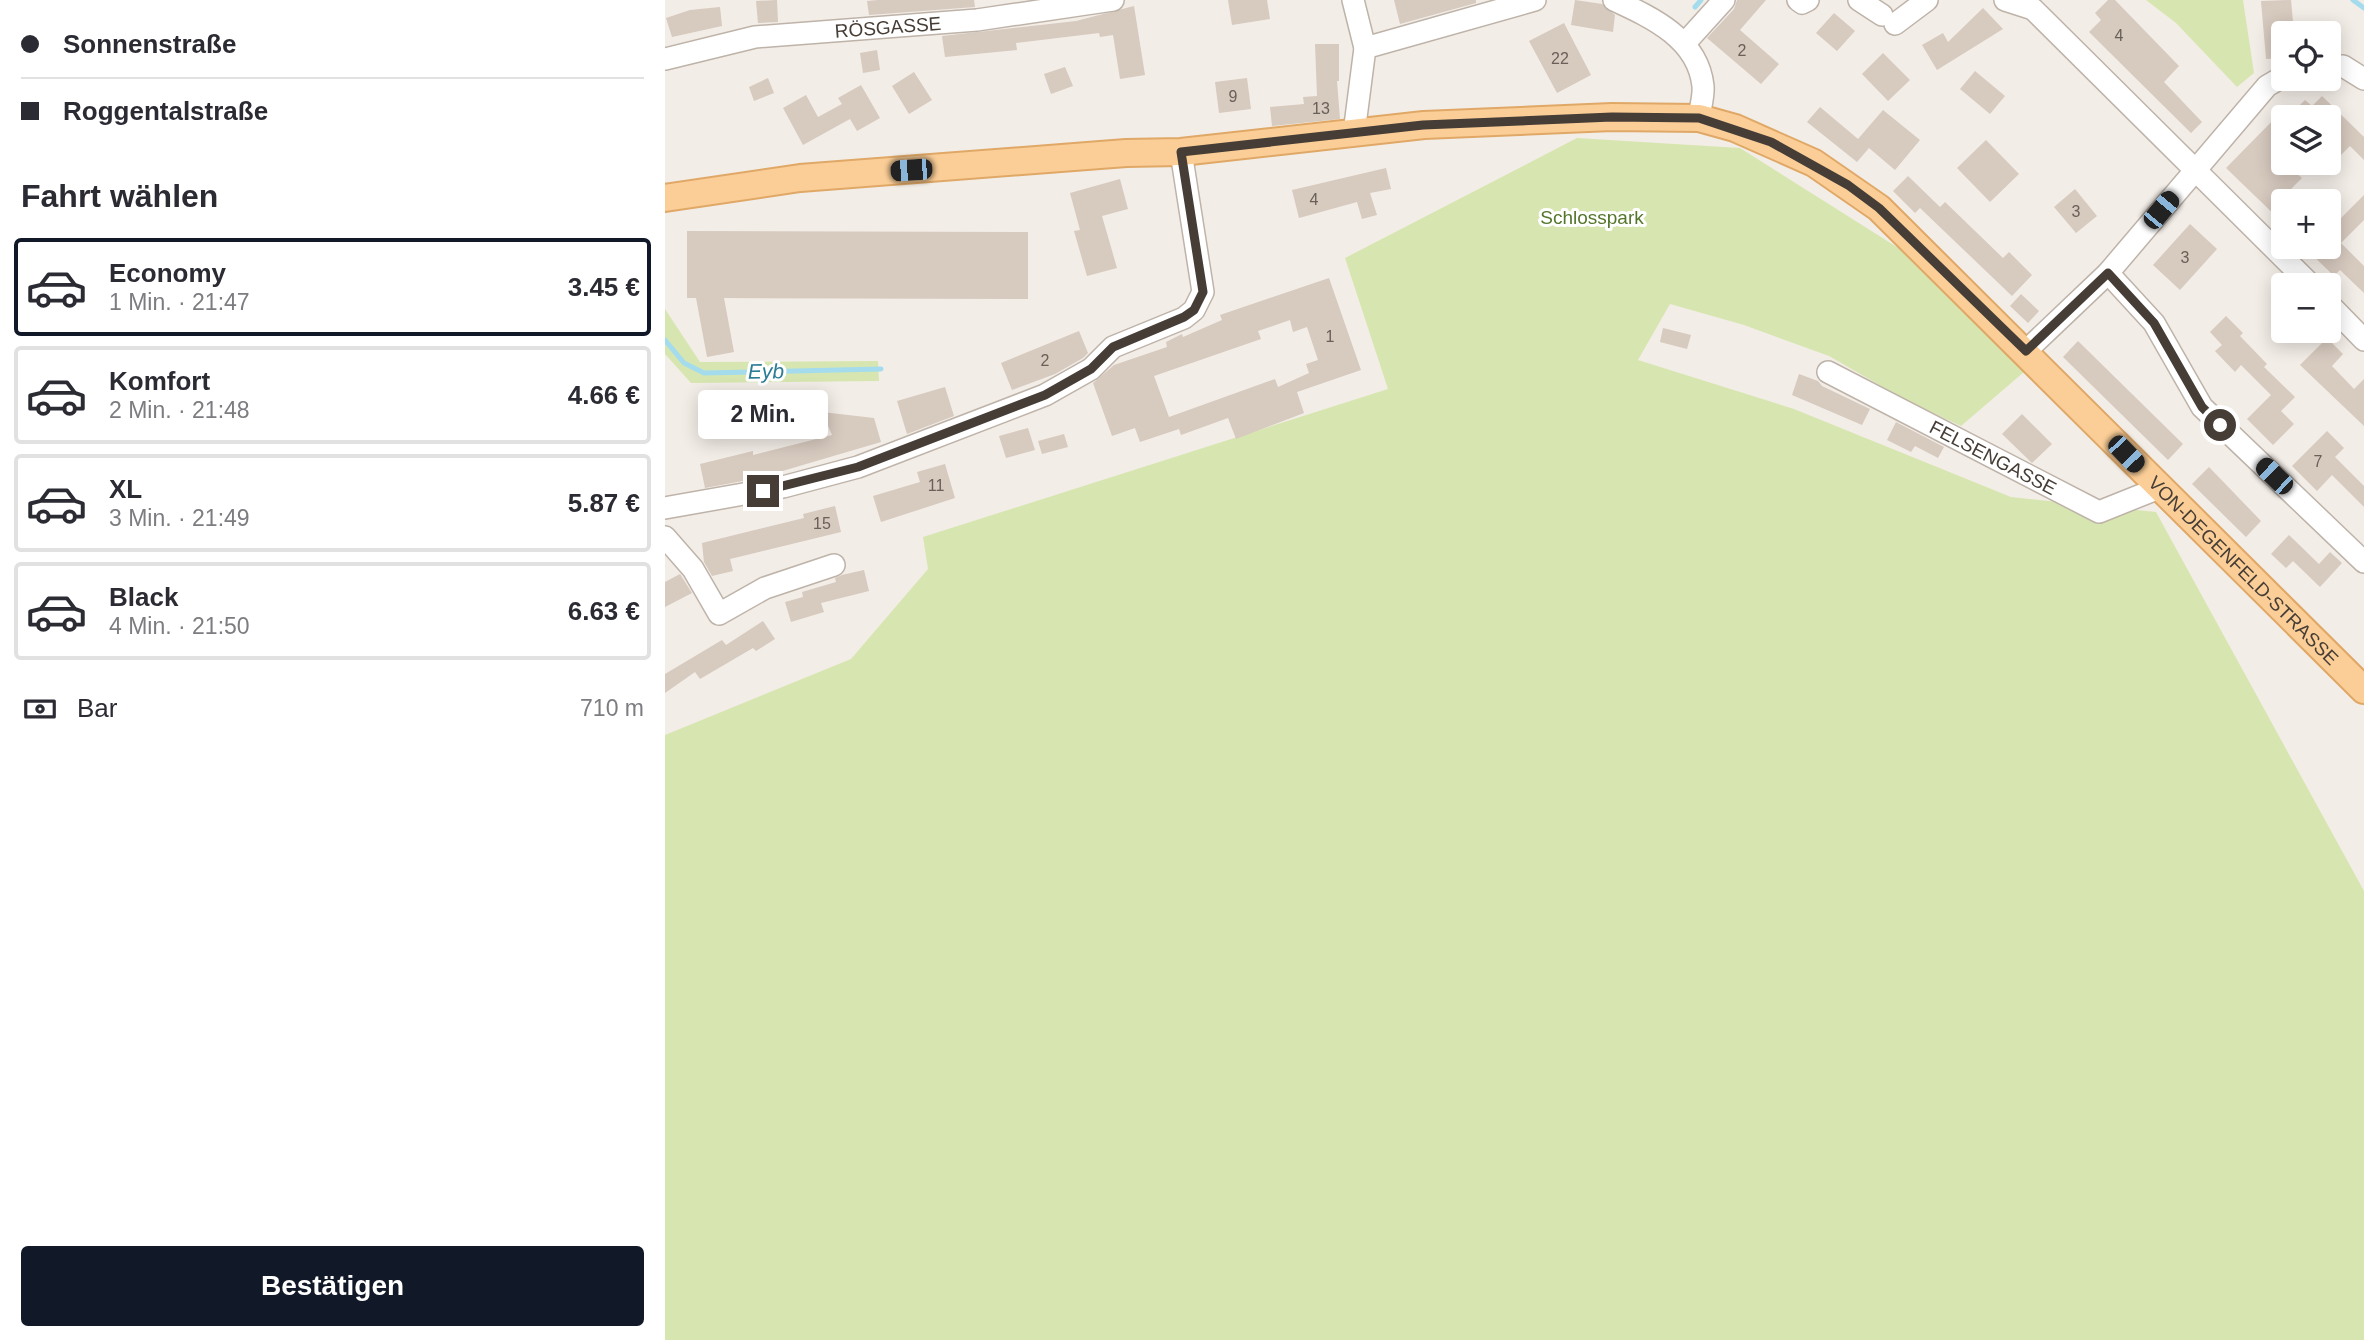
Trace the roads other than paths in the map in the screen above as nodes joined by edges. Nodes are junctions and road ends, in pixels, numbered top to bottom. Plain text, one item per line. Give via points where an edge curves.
1 (1113, 0) edge
2 (1353, 0) edge
3 (1535, 0) edge
4 (1614, 0) edge
5 (1724, 0) edge
6 (1798, 0) edge
7 (1808, 0) edge
8 (1859, 0) edge
9 (1927, 0) edge
10 (2005, 0) edge
11 (1686, 42) junction
12 (1365, 48) junction
13 (665, 59) edge
14 (2341, 66) edge
15 (2364, 79) edge
16 (2271, 84) edge
17 (1699, 118) junction
18 (1354, 133) junction
19 (1181, 152) junction
20 (2196, 168) junction
21 (665, 198) edge
22 (2108, 273) junction
23 (2299, 273) edge
24 (2341, 316) edge
25 (2364, 340) edge
26 (2026, 351) junction
27 (1828, 372) dead end
28 (2159, 488) junction
29 (665, 508) edge
30 (665, 537) edge
31 (2364, 562) edge
32 (834, 565) dead end
33 (2364, 690) edge

1 - 13 street, RÖSGASSE via 977,20 755,37
2 - 12 street
3 - 12 street
4 - 11 street
5 - 11 street
6 - 7 street
8 - 9 street via 1889,20
10 - 20 street via 2033,9
11 - 17 street via 1703,88
12 - 18 street
14 - 15 street
16 - 20 street
17 - 18 main road, VON-DEGENFELD-STRASSE via 1517,120
17 - 26 main road, VON-DEGENFELD-STRASSE via 1771,142 1848,185 1879,208
18 - 19 main road, VON-DEGENFELD-STRASSE
19 - 21 main road, VON-DEGENFELD-STRASSE via 800,178
19 - 29 street via 1203,292 1194,310 1184,317 1113,347 1091,369 1045,395 858,467 783,487
20 - 22 street
20 - 23 street
22 - 26 street
22 - 31 street via 2154,323 2202,407
24 - 25 street
26 - 28 main road, VON-DEGENFELD-STRASSE
27 - 28 street, FELSENGASSE via 2099,512
28 - 33 main road, VON-DEGENFELD-STRASSE
30 - 32 street via 694,569 719,614 765,588

